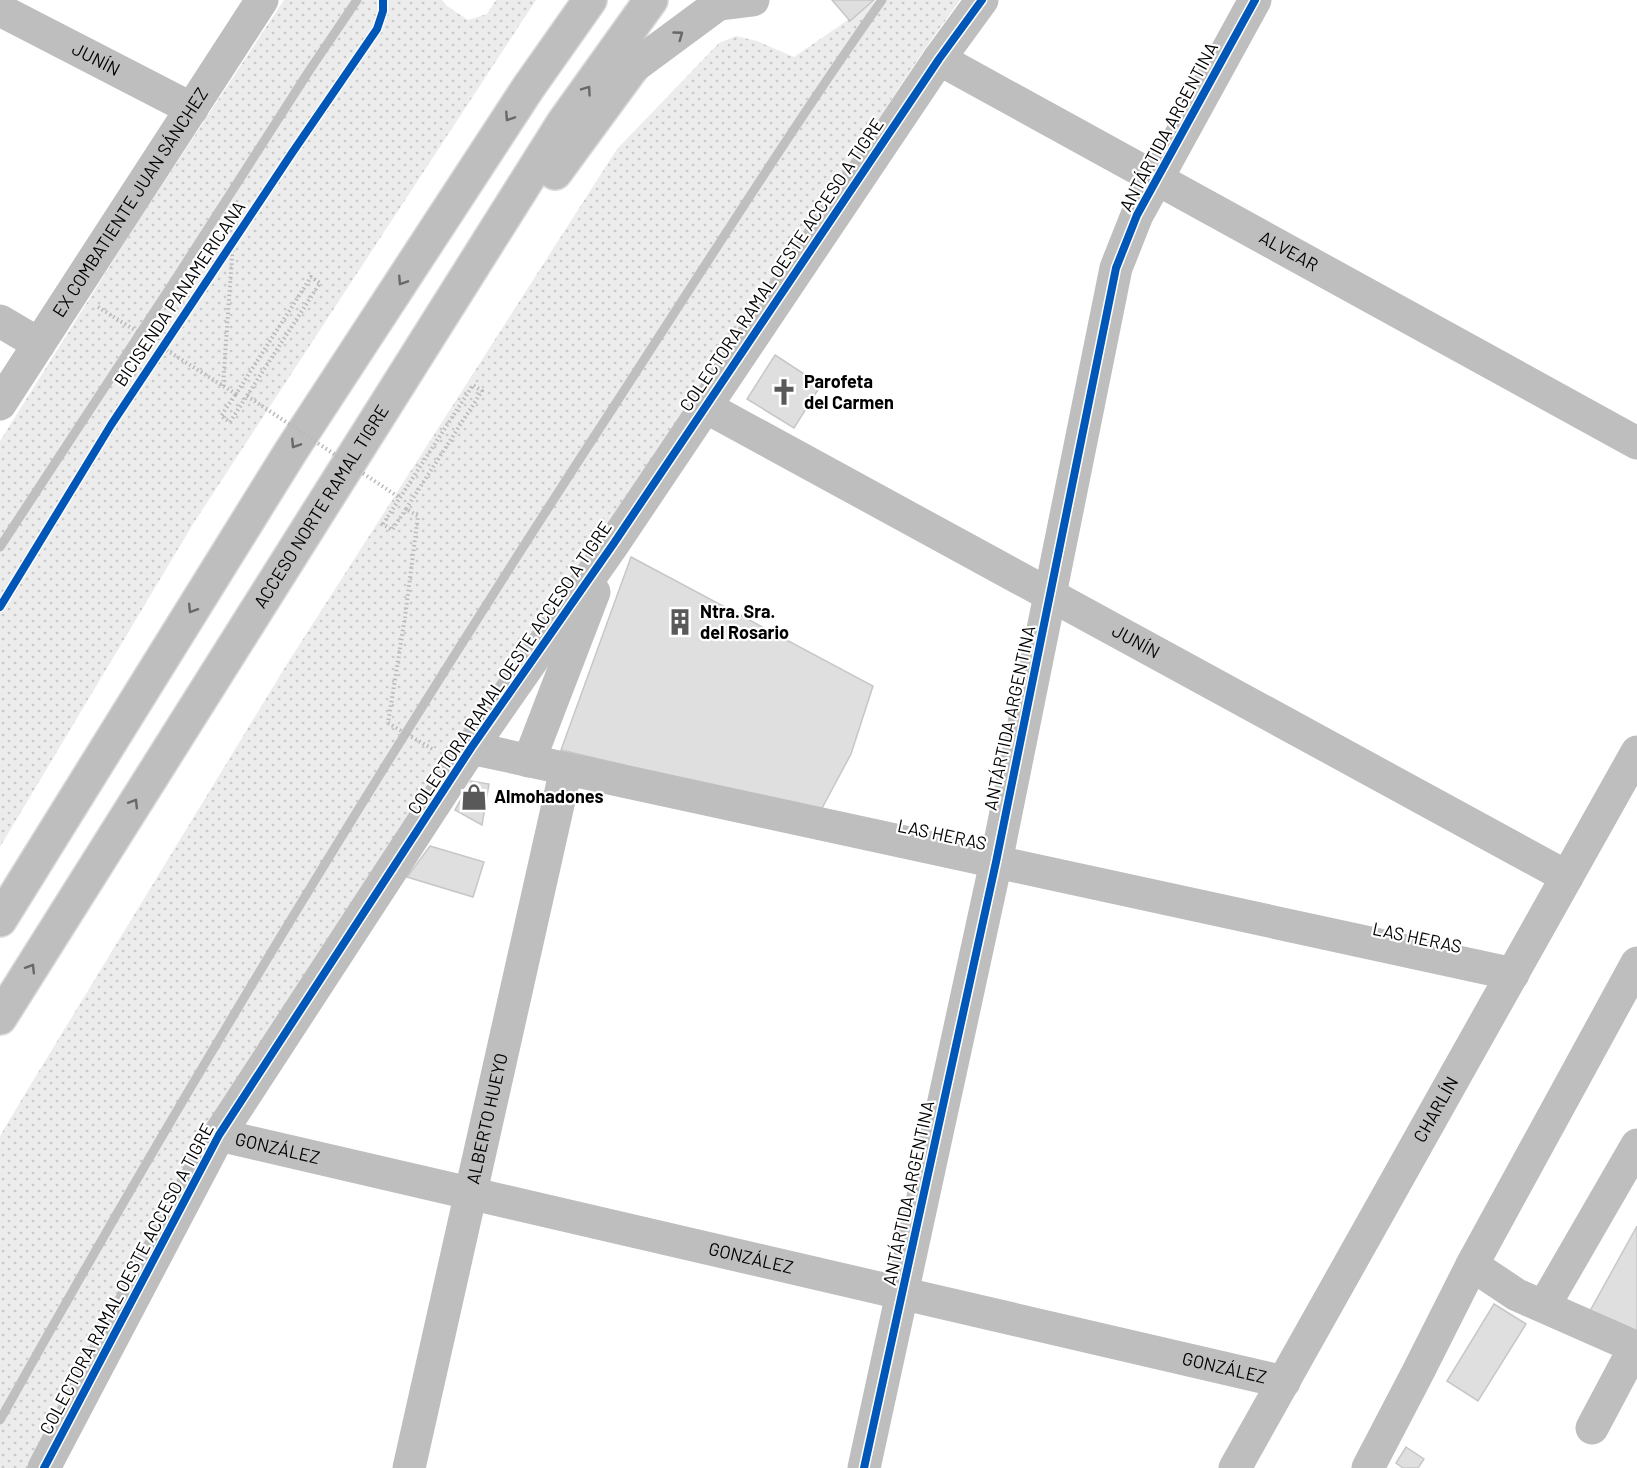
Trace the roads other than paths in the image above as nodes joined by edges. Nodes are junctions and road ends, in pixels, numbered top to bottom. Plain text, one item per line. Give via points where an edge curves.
1 (262, 0) edge
2 (569, 0) edge
3 (590, 0) edge
4 (651, 0) edge
5 (753, 0) edge
6 (982, 0) edge
7 (1255, 0) edge
8 (722, 2) edge
9 (0, 10) edge
10 (939, 59) junction
11 (528, 88) junction
12 (192, 109) junction
13 (1156, 179) junction
14 (0, 321) edge
15 (39, 344) junction
16 (0, 404) edge
17 (704, 406) junction
18 (363, 440) junction
19 (1637, 443) edge
20 (614, 543) junction
21 (1051, 596) junction
22 (471, 748) junction
23 (1637, 752) edge
24 (529, 761) junction
25 (566, 769) junction
26 (996, 862) junction
27 (1567, 877) junction
28 (0, 920) edge
29 (1636, 965) edge
30 (1513, 974) junction
31 (0, 1018) edge
32 (219, 1135) junction
33 (1637, 1145) edge
34 (470, 1193) junction
35 (1472, 1265) junction
36 (902, 1294) junction
37 (1544, 1306) junction
38 (1284, 1382) junction
39 (1592, 1428) dead end
40 (44, 1468) edge
41 (409, 1468) edge
42 (864, 1468) edge
43 (1236, 1468) edge
44 (1368, 1468) edge

1 - 12 main road, EX COMBATIENTE JUAN SÁNCHEZ
2 - 11 main road
3 - 11 main road
18 -> 4 main road, ACCESO NORTE RAMAL TIGRE via 563,123
5 - 8 main road
6 - 10 main road, COLECTORA RAMAL OESTE ACCESO A TIGRE
7 - 13 main road, ANTÁRTIDA ARGENTINA
18 -> 8 main road via 632,68
9 - 12 main road, JUNÍN
10 - 13 main road, ALVEAR
10 - 17 main road, COLECTORA RAMAL OESTE ACCESO A TIGRE
11 -> 28 main road via 291,451
12 - 15 main road, EX COMBATIENTE JUAN SÁNCHEZ
13 - 19 main road, ALVEAR
13 - 21 main road, ANTÁRTIDA ARGENTINA via 1116,268
14 - 15 main road
15 - 16 main road, EX COMBATIENTE JUAN SÁNCHEZ
17 - 20 main road, COLECTORA RAMAL OESTE ACCESO A TIGRE
17 - 21 main road, JUNÍN
31 -> 18 main road, ACCESO NORTE RAMAL TIGRE
20 - 22 main road, COLECTORA RAMAL OESTE ACCESO A TIGRE
20 - 24 main road
21 - 26 main road, ANTÁRTIDA ARGENTINA
21 - 27 main road, JUNÍN
22 - 24 main road, LAS HERAS
22 - 32 main road, COLECTORA RAMAL OESTE ACCESO A TIGRE
23 - 27 main road, CHARLÍN
24 - 25 main road, LAS HERAS
25 - 26 main road, LAS HERAS
25 - 34 main road, ALBERTO HUEYO
26 - 30 main road, LAS HERAS
26 - 36 main road, ANTÁRTIDA ARGENTINA
27 - 30 main road, CHARLÍN
29 - 35 main road
30 - 38 main road, CHARLÍN
32 - 34 main road, GONZÁLEZ
32 - 40 main road, COLECTORA RAMAL OESTE ACCESO A TIGRE
33 - 37 main road
34 - 36 main road, GONZÁLEZ
34 - 41 main road, ALBERTO HUEYO
35 - 37 main road via 1517,1295
35 - 44 main road
36 - 38 main road, GONZÁLEZ
36 - 42 main road, ANTÁRTIDA ARGENTINA
37 - 39 main road via 1635,1347
38 - 43 main road, CHARLÍN

